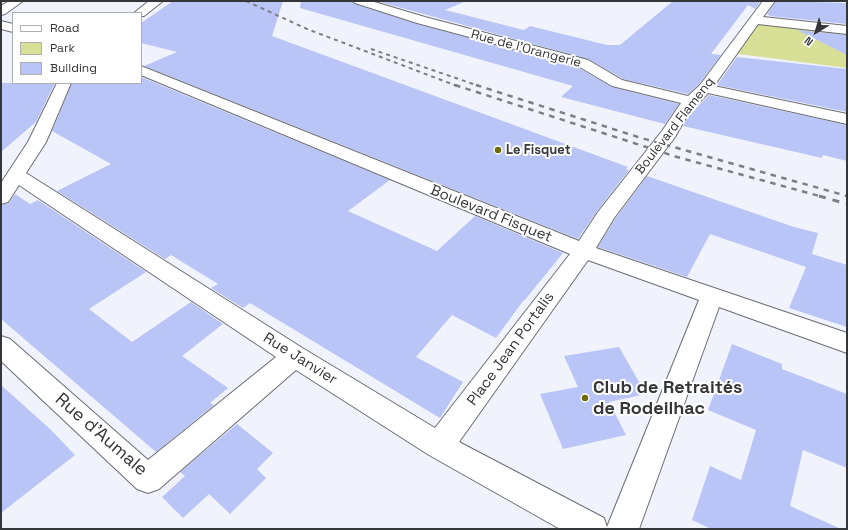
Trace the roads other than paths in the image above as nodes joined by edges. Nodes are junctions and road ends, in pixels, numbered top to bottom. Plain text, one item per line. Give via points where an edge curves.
1 (17, 1) edge
2 (157, 1) edge
3 (359, 1) edge
4 (769, 1) edge
5 (1, 11) edge
6 (141, 12) edge
7 (755, 20) junction
8 (1, 25) edge
9 (12, 28) edge
10 (847, 30) edge
11 (142, 70) edge
12 (64, 84) edge
13 (705, 88) junction
14 (691, 101) junction
15 (847, 119) edge
16 (16, 175) junction
17 (1, 198) edge
18 (583, 251) junction
19 (712, 296) junction
20 (847, 343) edge
21 (1, 346) edge
22 (295, 356) junction
23 (439, 446) junction
24 (592, 529) edge
25 (622, 529) edge

1 - 5 street
2 - 6 street
3 - 14 street, Rue de l'Orangerie via 420,20 583,63 616,83
4 - 7 street, Boulevard Flamenq
7 - 10 street
7 - 13 street, Boulevard Flamenq
8 - 9 street
11 - 18 street, Boulevard Fisquet
12 - 16 street via 36,142
13 - 14 street, Boulevard Flamenq
13 - 15 street
14 - 18 street, Boulevard Flamenq via 605,216
16 - 17 street
16 - 22 street, Rue Janvier
18 - 19 street, Boulevard Fisquet
18 - 23 street, Place Jean Portalis
19 - 20 street, Boulevard Fisquet
19 - 25 street
21 - 22 street, Rue d'Aumale via 148,480
22 - 23 street, Rue Janvier
23 - 24 street, Rue Janvier

